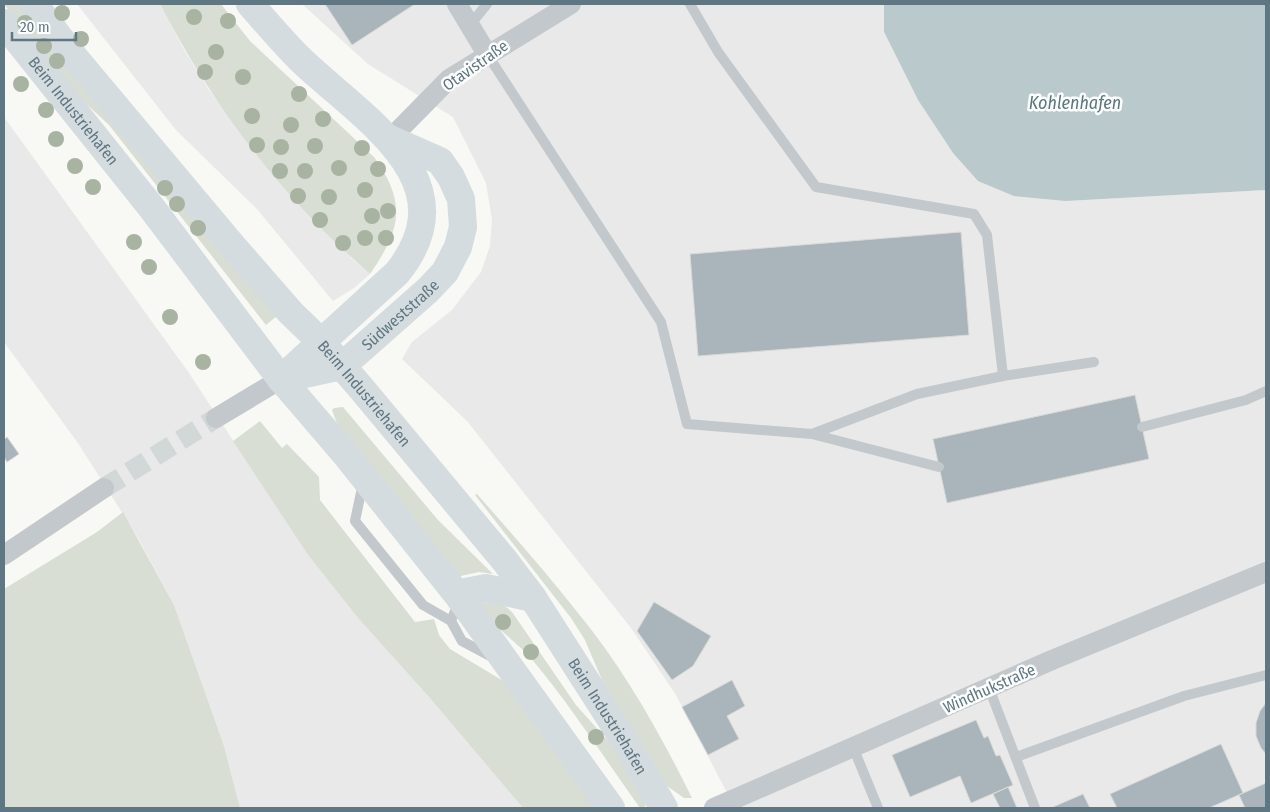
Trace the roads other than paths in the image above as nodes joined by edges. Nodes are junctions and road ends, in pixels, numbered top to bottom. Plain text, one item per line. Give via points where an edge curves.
1 (34, 4) edge
2 (250, 4) edge
3 (457, 4) edge
4 (487, 4) edge
5 (571, 4) edge
6 (690, 4) edge
7 (4, 23) edge
8 (470, 25) junction
9 (487, 54) junction
10 (390, 139) junction
11 (320, 342) junction
12 (1094, 362) dead end
13 (342, 366) junction
14 (1003, 376) junction
15 (281, 379) junction
16 (1266, 391) edge
17 (216, 418) tunnel mouth
18 (1142, 427) dead end
19 (812, 434) junction
20 (939, 467) dead end
21 (104, 488) tunnel mouth
22 (4, 554) edge
23 (1266, 572) edge
24 (533, 598) junction
25 (456, 610) junction
26 (1266, 675) edge
27 (988, 688) junction
28 (853, 747) junction
29 (1016, 757) junction
30 (611, 808) edge
31 (664, 808) edge
32 (714, 808) edge
33 (878, 808) edge
34 (1036, 808) edge

1 - 11 main road, Beim Industriehafen via 74,57 230,243 291,314
2 - 10 main road, Südweststraße via 298,58
3 - 8 street
4 - 8 lane
5 - 9 street, Otavistraße
6 - 14 lane via 718,52 816,187 974,214 987,235
7 - 15 main road, Beim Industriehafen via 151,207
8 - 9 street
9 - 10 street, Otavistraße via 449,79
9 - 19 lane via 660,322 687,424
10 - 11 main road, Südweststraße via 411,170 422,199 423,217 418,239 397,273
10 - 13 main road, Südweststraße via 440,161 461,200 463,226 458,247 444,272
11 - 13 main road, Beim Industriehafen
11 - 15 main road, Südweststraße
12 - 14 lane
13 - 15 main road, Südweststraße
13 - 24 main road, Beim Industriehafen
14 - 19 lane via 916,394
15 - 17 street
15 - 25 main road, Beim Industriehafen via 365,478
16 - 18 lane via 1246,400
19 - 20 lane
21 - 22 street
23 - 27 street, Windhukstraße
24 - 25 main road via 486,588 465,592
24 - 31 main road, Beim Industriehafen
25 - 30 main road, Beim Industriehafen via 509,666
26 - 29 lane via 1184,696
27 - 28 street, Windhukstraße
27 - 29 lane
28 - 32 street, Windhukstraße
28 - 33 lane
29 - 34 lane

